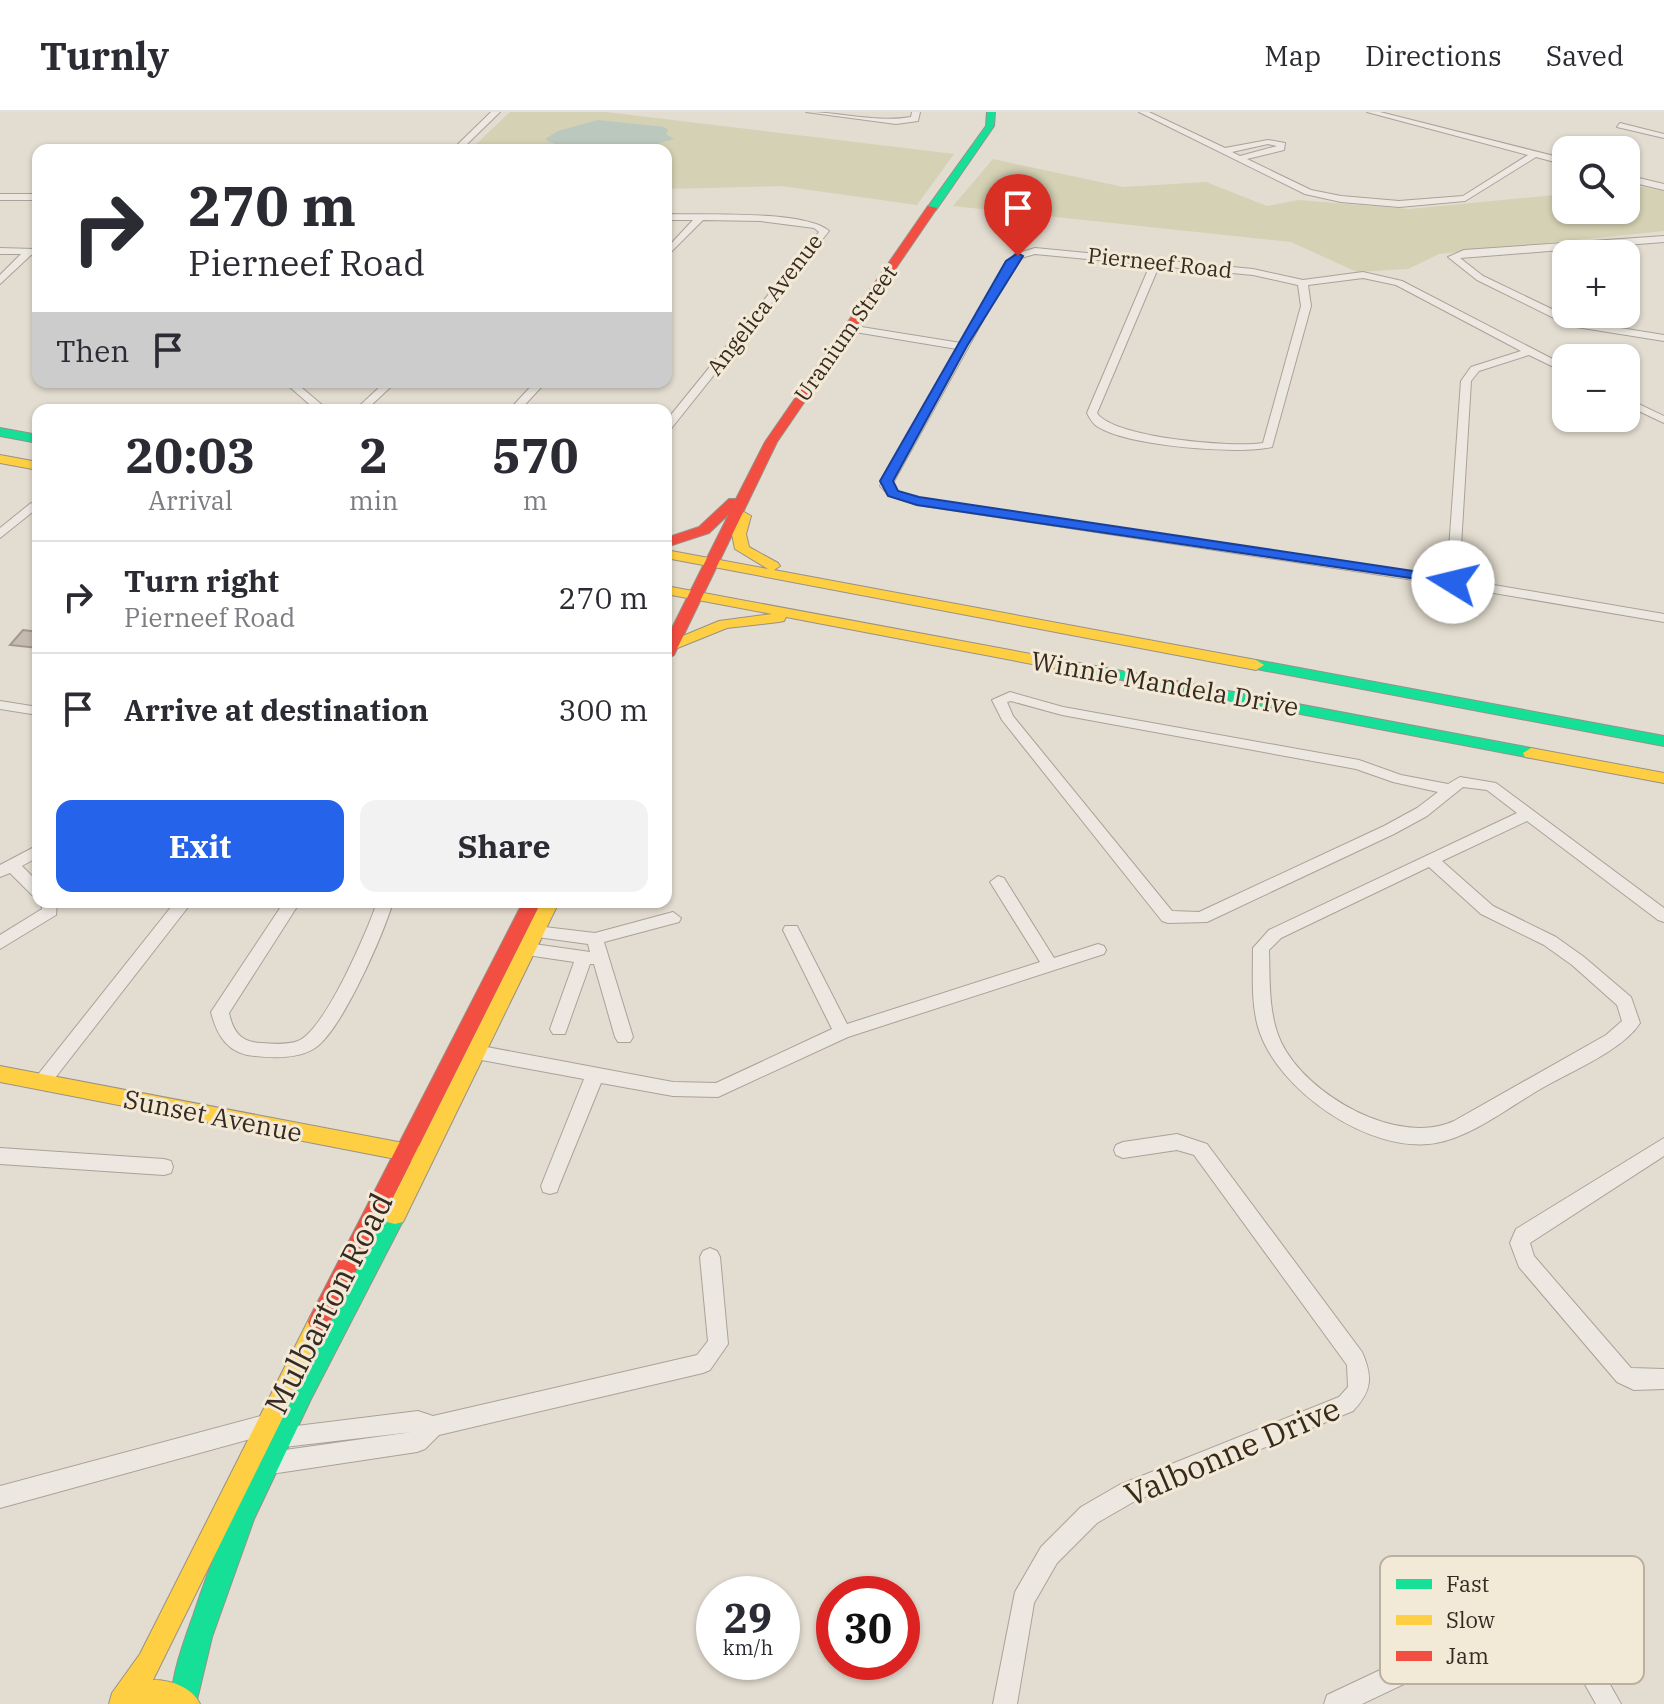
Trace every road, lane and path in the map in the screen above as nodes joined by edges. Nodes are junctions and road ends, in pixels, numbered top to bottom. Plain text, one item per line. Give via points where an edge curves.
1 (496, 112) edge
2 (810, 112) edge
3 (916, 112) edge
4 (991, 112) edge
5 (1144, 112) edge
6 (1371, 112) edge
7 (1620, 125) dead end
8 (1664, 136) edge
9 (462, 144) edge
10 (1224, 151) junction
11 (1535, 154) junction
12 (1552, 158) edge
13 (1239, 159) junction
14 (1640, 181) edge
15 (1664, 187) edge
16 (0, 197) edge
17 (32, 197) edge
18 (672, 217) edge
19 (701, 217) junction
20 (1664, 239) edge
21 (1640, 240) edge
22 (1552, 246) edge
23 (672, 248) edge
24 (0, 251) edge
25 (32, 252) edge
26 (32, 253) edge
27 (1156, 261) junction
28 (0, 281) edge
29 (1303, 283) junction
30 (1552, 313) edge
31 (849, 328) junction
32 (1600, 328) edge
33 (1664, 338) edge
34 (961, 346) junction
35 (1530, 351) junction
36 (1552, 363) edge
37 (296, 388) edge
38 (384, 388) edge
39 (535, 388) edge
40 (316, 404) edge
41 (367, 404) edge
42 (520, 404) edge
43 (1640, 408) edge
44 (1664, 420) edge
45 (672, 421) edge
46 (0, 432) edge
47 (32, 438) edge
48 (0, 459) edge
49 (32, 465) edge
50 (752, 484) junction
51 (31, 507) dead end
52 (0, 534) edge
53 (672, 542) edge
54 (672, 555) edge
55 (713, 564) junction
56 (824, 581) junction
57 (1453, 582) junction
58 (672, 591) edge
59 (697, 595) junction
60 (808, 616) junction
61 (1664, 618) edge
62 (672, 642) edge
63 (672, 647) edge
64 (1, 707) edge
65 (32, 710) edge
66 (1664, 741) edge
67 (1664, 778) edge
68 (1448, 789) junction
69 (1528, 814) junction
70 (32, 853) edge
71 (1432, 861) junction
72 (6, 868) edge
73 (998, 882) dead end
74 (32, 887) edge
75 (50, 908) edge
76 (179, 908) edge
77 (288, 908) edge
78 (383, 908) edge
79 (529, 908) edge
80 (547, 908) edge
81 (1664, 916) edge
82 (673, 918) dead end
83 (791, 930) dead end
84 (536, 932) junction
85 (595, 939) junction
86 (0, 943) edge
87 (527, 949) junction
88 (1098, 950) dead end
89 (592, 957) junction
90 (1049, 963) junction
91 (559, 1029) dead end
92 (842, 1032) junction
93 (624, 1037) dead end
94 (476, 1052) junction
95 (0, 1074) edge
96 (595, 1075) junction
97 (42, 1082) junction
98 (1664, 1146) edge
99 (1123, 1150) dead end
100 (405, 1152) junction
101 (0, 1156) edge
102 (425, 1156) junction
103 (164, 1167) dead end
104 (550, 1186) dead end
105 (710, 1257) dead end
106 (1664, 1379) edge
107 (267, 1422) junction
108 (433, 1426) junction
109 (286, 1432) junction
110 (271, 1463) junction
111 (0, 1497) edge
112 (1380, 1683) edge
113 (1598, 1684) edge
114 (185, 1702) edge
115 (122, 1703) edge
116 (1005, 1704) edge
117 (1336, 1704) edge
118 (1609, 1704) edge

1 - 9 street
2 - 3 street via 896,122 915,119
4 - 31 street, Uranium Street via 990,126
5 - 10 street
6 - 11 street
7 - 8 street
10 - 13 street
10 - 13 street via 1268,142 1282,145
11 - 12 street
11 - 13 street via 1465,198 1408,204 1314,195
14 - 15 street
16 - 17 street
18 - 19 street, Angelica Avenue
19 - 23 street
19 - 45 street, Angelica Avenue via 782,220 821,227 824,233
20 - 21 street
22 - 30 street via 1453,257 1480,278
24 - 25 street
26 - 28 street
27 - 29 street, Pierneef Road
27 - 29 street via 1093,418 1119,432 1245,449 1266,446 1273,437 1306,306
27 - 34 street, Pierneef Road via 1057,251 1018,256
29 - 35 street via 1363,275 1388,279
31 - 34 street
31 - 50 street, Uranium Street via 796,401
32 - 33 street
34 - 57 street, Pierneef Road via 886,481 893,493 917,501
35 - 36 street
35 - 57 street via 1468,374
37 - 40 street
38 - 41 street
39 - 42 street
43 - 44 street
46 - 47 street
48 - 49 street
50 - 53 street via 706,531
50 - 55 street, Uranium Street
50 - 56 street via 739,534 742,549 757,560
51 - 52 street
54 - 55 street, Winnie Mandela Drive
55 - 56 street, Winnie Mandela Drive
55 - 59 street
56 - 66 street, Winnie Mandela Drive
57 - 61 street, Pierneef Road
58 - 59 street, Winnie Mandela Drive
59 - 60 street, Winnie Mandela Drive
59 - 62 street
60 - 63 street via 724,624
60 - 67 street, Winnie Mandela Drive
64 - 65 street
68 - 68 street via 1422,812 1389,830 1201,918 1179,919 1161,912 999,700 1010,696 1062,711 1359,765
68 - 69 street via 1460,782 1491,786
69 - 71 street
69 - 81 street
70 - 72 street
71 - 71 street via 1275,934 1261,948 1267,1029 1295,1071 1335,1109 1411,1138 1450,1132 1612,1040 1631,1023 1625,1002 1578,961 1487,910
72 - 74 street
73 - 90 street
75 - 86 street
76 - 97 street
77 - 78 street via 220,1012 224,1033 239,1046 288,1051 313,1041 362,958
79 - 100 street, Mulbarton Road
80 - 84 street, Mulbarton Road
82 - 85 street
83 - 92 street
84 - 85 street
84 - 87 street, Mulbarton Road
85 - 89 street
87 - 89 street
87 - 94 street, Mulbarton Road
88 - 90 street
89 - 91 street
89 - 93 street
90 - 92 street
92 - 96 street via 718,1090 673,1089
94 - 96 street
94 - 102 street, Mulbarton Road
95 - 97 street, Sunset Avenue
96 - 104 street
97 - 100 street, Sunset Avenue
98 - 106 street via 1523,1235 1520,1243 1526,1261 1624,1375
99 - 116 street, Valbonne Drive via 1177,1142 1200,1149 1355,1359 1358,1391 1346,1404 1127,1493 1089,1515 1049,1555 1023,1600
100 - 102 street, Sunset Avenue
100 - 107 street, Mulbarton Road
101 - 103 street
102 - 109 street, Mulbarton Road
105 - 108 street via 718,1344 703,1363
107 - 109 street
107 - 111 street
107 - 115 street, Mulbarton Road via 149,1663
108 - 109 street via 418,1421
108 - 110 street via 417,1442
109 - 110 street, Mulbarton Road
110 - 114 street, Mulbarton Road via 200,1622
112 - 117 street
113 - 118 street
114 - 115 street, Mulbarton Road via 167,1692 146,1692

